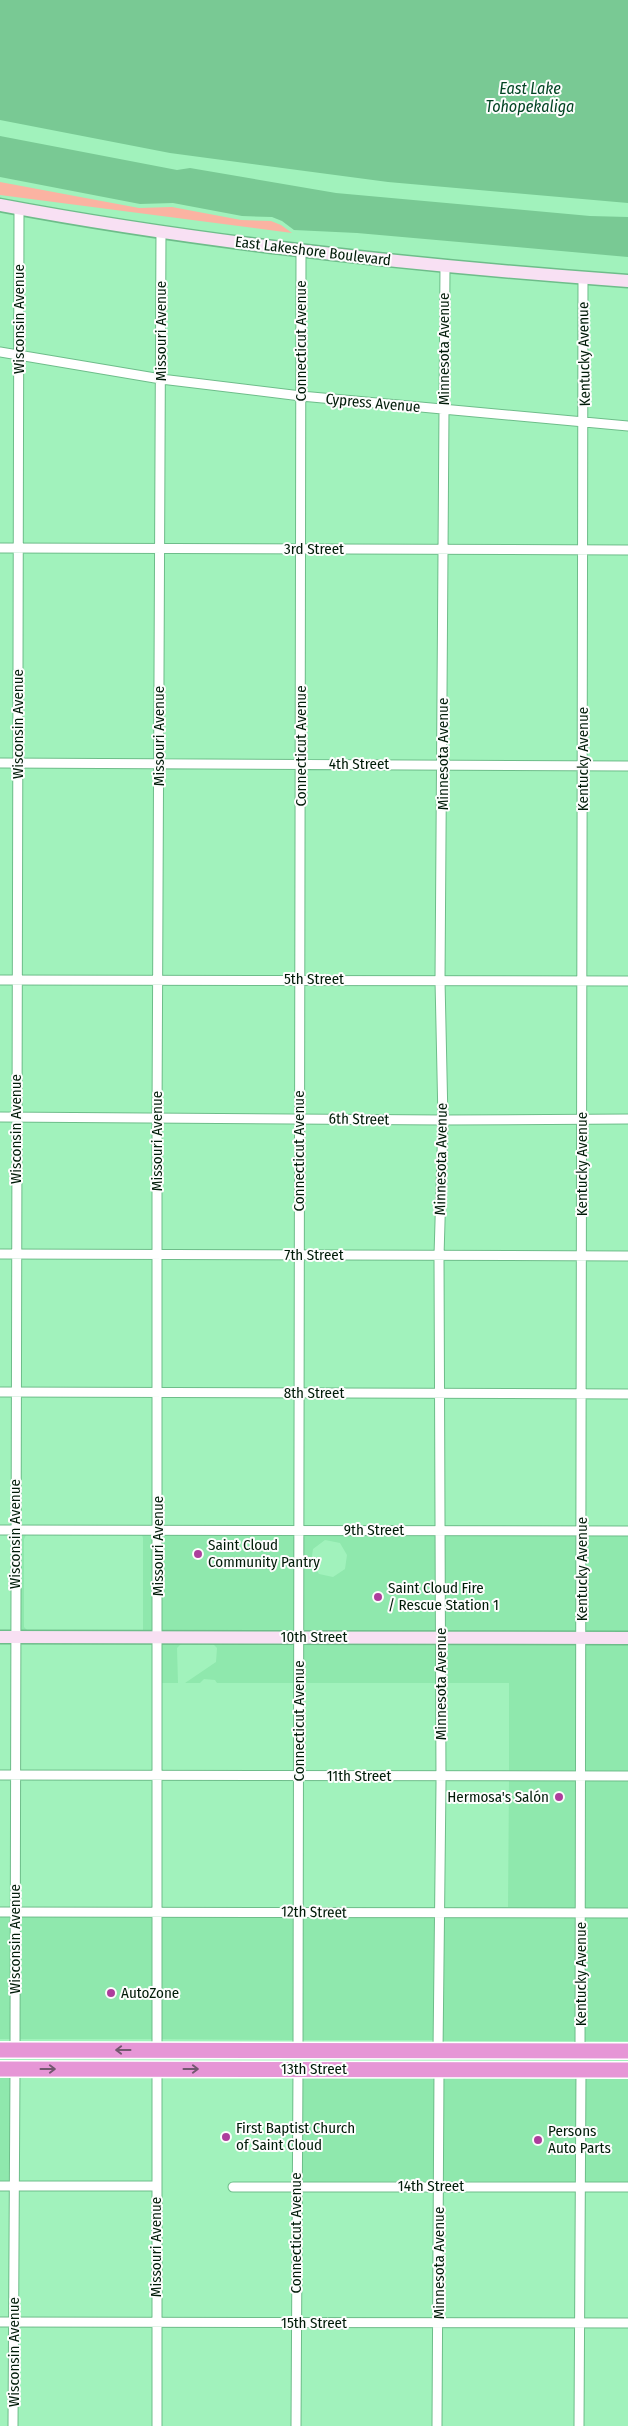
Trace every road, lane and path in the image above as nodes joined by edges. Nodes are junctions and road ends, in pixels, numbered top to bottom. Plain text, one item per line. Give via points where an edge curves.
1 (0, 205) edge
2 (19, 208) junction
3 (161, 231) junction
4 (301, 251) junction
5 (445, 267) junction
6 (583, 278) junction
7 (628, 281) edge
8 (0, 352) edge
9 (19, 355) junction
10 (161, 379) junction
11 (301, 396) junction
12 (444, 409) junction
13 (585, 420) junction
14 (628, 426) edge
15 (0, 548) edge
16 (19, 548) junction
17 (159, 548) junction
18 (301, 549) junction
19 (444, 549) junction
20 (583, 549) junction
21 (628, 550) edge
22 (0, 763) edge
23 (18, 763) junction
24 (159, 763) junction
25 (301, 764) junction
26 (443, 764) junction
27 (583, 765) junction
28 (628, 766) edge
29 (299, 979) junction
30 (0, 980) edge
31 (17, 980) junction
32 (158, 980) junction
33 (440, 980) junction
34 (583, 981) junction
35 (628, 981) edge
36 (0, 1117) edge
37 (16, 1117) junction
38 (157, 1117) junction
39 (300, 1118) junction
40 (582, 1119) junction
41 (628, 1119) edge
42 (443, 1120) junction
43 (0, 1254) edge
44 (17, 1254) junction
45 (158, 1255) junction
46 (298, 1255) junction
47 (439, 1256) junction
48 (582, 1256) junction
49 (628, 1256) edge
50 (0, 1392) edge
51 (16, 1392) junction
52 (298, 1393) junction
53 (440, 1393) junction
54 (158, 1394) junction
55 (581, 1394) junction
56 (628, 1394) edge
57 (0, 1530) edge
58 (16, 1530) junction
59 (158, 1530) junction
60 (299, 1530) junction
61 (440, 1530) junction
62 (581, 1531) junction
63 (628, 1532) edge
64 (0, 1637) edge
65 (15, 1637) junction
66 (157, 1637) junction
67 (298, 1637) junction
68 (440, 1637) junction
69 (582, 1638) junction
70 (628, 1638) edge
71 (0, 1775) edge
72 (15, 1775) junction
73 (157, 1775) junction
74 (300, 1776) junction
75 (441, 1776) junction
76 (581, 1776) junction
77 (628, 1776) edge
78 (0, 1912) edge
79 (15, 1912) junction
80 (156, 1912) junction
81 (298, 1912) junction
82 (439, 1913) junction
83 (581, 1913) junction
84 (628, 1913) edge
85 (8, 2050) edge
86 (46, 2050) junction
87 (156, 2050) junction
88 (189, 2050) junction
89 (298, 2050) junction
90 (367, 2050) junction
91 (438, 2051) junction
92 (508, 2051) junction
93 (580, 2051) junction
94 (628, 2051) edge
95 (628, 2058) edge
96 (0, 2064) edge
97 (222, 2068) junction
98 (8, 2069) edge
99 (125, 2069) junction
100 (157, 2069) junction
101 (298, 2069) junction
102 (357, 2069) junction
103 (495, 2069) junction
104 (439, 2070) junction
105 (581, 2070) junction
106 (628, 2070) edge
107 (0, 2186) edge
108 (14, 2186) junction
109 (156, 2186) junction
110 (439, 2186) junction
111 (233, 2187) dead end
112 (296, 2187) junction
113 (580, 2187) junction
114 (628, 2187) edge
115 (0, 2322) edge
116 (14, 2322) junction
117 (579, 2322) junction
118 (439, 2323) junction
119 (628, 2323) edge
120 (156, 2324) junction
121 (296, 2324) junction
122 (13, 2426) edge
123 (157, 2426) edge
124 (296, 2426) edge
125 (437, 2426) edge
126 (579, 2426) edge

1 - 2 street, East Lakeshore Boulevard
2 - 3 street, East Lakeshore Boulevard
2 - 9 street, Wisconsin Avenue
3 - 4 street, East Lakeshore Boulevard
3 - 10 street, Missouri Avenue
4 - 5 street, East Lakeshore Boulevard
4 - 11 street, Connecticut Avenue
5 - 6 street, East Lakeshore Boulevard
5 - 12 street, Minnesota Avenue
6 - 7 street, East Lakeshore Boulevard
6 - 13 street, Kentucky Avenue
8 - 9 street, Cypress Avenue
9 - 10 street, Cypress Avenue
9 - 16 street, Wisconsin Avenue
10 - 11 street, Cypress Avenue
10 - 17 street, Missouri Avenue
11 - 12 street, Cypress Avenue
11 - 18 street, Connecticut Avenue
12 - 13 street, Cypress Avenue
12 - 19 street, Minnesota Avenue
13 - 14 street, Cypress Avenue via 593,424
13 - 20 street, Kentucky Avenue
15 - 16 street, 3rd Street
16 - 17 street, 3rd Street
16 - 23 street, Wisconsin Avenue
17 - 18 street, 3rd Street
17 - 24 street, Missouri Avenue
18 - 19 street, 3rd Street
18 - 25 street, Connecticut Avenue
19 - 20 street, 3rd Street
19 - 26 street, Minnesota Avenue
20 - 21 street, 3rd Street
20 - 27 street, Kentucky Avenue
22 - 23 street, 4th Street
23 - 24 street, 4th Street
23 - 31 street, Wisconsin Avenue
24 - 25 street, 4th Street
24 - 32 street, Missouri Avenue
25 - 26 street, 4th Street
25 - 29 street, Connecticut Avenue
26 - 27 street, 4th Street
26 - 33 street, Minnesota Avenue
27 - 28 street, 4th Street
27 - 34 street, Kentucky Avenue
29 - 32 street, 5th Street
29 - 33 street, 5th Street
29 - 39 street, Connecticut Avenue
30 - 31 street, 5th Street
31 - 32 street, 5th Street
31 - 37 street, Wisconsin Avenue
32 - 38 street, Missouri Avenue
33 - 34 street, 5th Street
33 - 42 street, Minnesota Avenue
34 - 35 street, 5th Street
34 - 40 street, Kentucky Avenue
36 - 37 street, 6th Street
37 - 38 street, 6th Street
37 - 44 street, Wisconsin Avenue
38 - 39 street, 6th Street
38 - 45 street, Missouri Avenue
39 - 42 street, 6th Street
39 - 46 street, Connecticut Avenue
40 - 41 street, 6th Street
40 - 42 street, 6th Street
40 - 48 street, Kentucky Avenue
42 - 47 street, Minnesota Avenue
43 - 44 street, 7th Street
44 - 45 street, 7th Street
44 - 51 street, Wisconsin Avenue
45 - 46 street, 7th Street
45 - 54 street, Missouri Avenue
46 - 47 street, 7th Street
46 - 52 street, Connecticut Avenue
47 - 48 street, 7th Street
47 - 53 street, Minnesota Avenue
48 - 49 street, 7th Street
48 - 55 street, Kentucky Avenue
50 - 51 street, 8th Street
51 - 54 street, 8th Street
51 - 58 street, Wisconsin Avenue
52 - 53 street, 8th Street
52 - 54 street, 8th Street
52 - 60 street, Connecticut Avenue
53 - 55 street, 8th Street
53 - 61 street, Minnesota Avenue
54 - 59 street, Missouri Avenue
55 - 56 street, 8th Street
55 - 62 street, Kentucky Avenue
57 - 58 street, 9th Street
58 - 59 street, 9th Street
58 - 65 street, Wisconsin Avenue
59 - 60 street, 9th Street
59 - 66 street, Missouri Avenue
60 - 61 street, 9th Street
60 - 67 street, Connecticut Avenue
61 - 62 street, 9th Street
61 - 68 street, Minnesota Avenue
62 - 63 street, 9th Street
62 - 69 street, Kentucky Avenue
64 - 65 street, 10th Street
65 - 66 street, 10th Street
65 - 72 street, Wisconsin Avenue
66 - 67 street, 10th Street
66 - 73 street, Missouri Avenue
67 - 68 street, 10th Street
67 - 74 street, Connecticut Avenue
68 - 69 street, 10th Street
68 - 75 street, Minnesota Avenue
69 - 70 street, 10th Street
69 - 76 street, Kentucky Avenue
71 - 72 street, 11th Street
72 - 73 street, 11th Street
72 - 79 street, Wisconsin Avenue
73 - 74 street, 11th Street
73 - 80 street, Missouri Avenue
74 - 75 street, 11th Street
74 - 81 street, Connecticut Avenue
75 - 76 street, 11th Street
75 - 82 street, Minnesota Avenue
76 - 77 street, 11th Street
76 - 83 street, Kentucky Avenue
78 - 79 street, 12th Street
79 - 80 street, 12th Street
79 - 85 street, Wisconsin Avenue
80 - 81 street, 12th Street
80 - 87 street, Missouri Avenue
81 - 82 street, 12th Street
81 - 89 street, Connecticut Avenue
82 - 83 street, 12th Street
82 - 91 street, Minnesota Avenue
83 - 84 street, 12th Street
83 - 93 street, Kentucky Avenue
85 - 86 highway, 13th Street
85 - 96 highway via 10,2058
87 -> 86 highway, 13th Street
86 - 98 highway
87 - 88 highway, 13th Street
87 - 99 highway via 152,2058
88 - 89 highway, 13th Street
88 - 100 highway via 168,2059
89 - 90 highway, 13th Street
89 - 97 highway via 283,2060 240,2060
90 - 91 highway, 13th Street
90 - 101 highway via 351,2058 312,2058
91 - 92 highway, 13th Street
91 - 102 highway via 433,2059 378,2060
92 - 93 highway, 13th Street
92 - 104 highway via 496,2058 450,2059
93 - 94 highway, 13th Street
93 - 103 highway via 568,2061 520,2060
95 - 105 highway via 593,2059
100 -> 97 highway, 13th Street
97 - 101 highway, 13th Street
98 -> 99 highway, 13th Street
98 - 108 street, Wisconsin Avenue
99 - 100 highway, 13th Street
100 - 109 street, Missouri Avenue
101 - 102 highway, 13th Street
101 - 112 street, Connecticut Avenue
102 - 104 highway, 13th Street
103 - 104 highway, 13th Street
103 - 105 highway, 13th Street
104 - 110 street, Minnesota Avenue
105 - 106 highway, 13th Street
105 - 113 street
107 - 108 street
108 - 109 street
108 - 116 street, Wisconsin Avenue
109 - 120 street, Missouri Avenue
110 - 112 street, 14th Street
110 - 113 street, 14th Street
110 - 118 street, Minnesota Avenue
111 - 112 street, 14th Street
112 - 121 street, Connecticut Avenue
113 - 114 street, 14th Street
113 - 117 street
115 - 116 street, 15th Street
116 - 120 street, 15th Street
116 - 122 street, Wisconsin Avenue
117 - 118 street, 15th Street
117 - 119 street, 15th Street
117 - 126 street
118 - 121 street, 15th Street
118 - 125 street, Minnesota Avenue
120 - 121 street, 15th Street
120 - 123 street, Missouri Avenue
121 - 124 street, Connecticut Avenue

